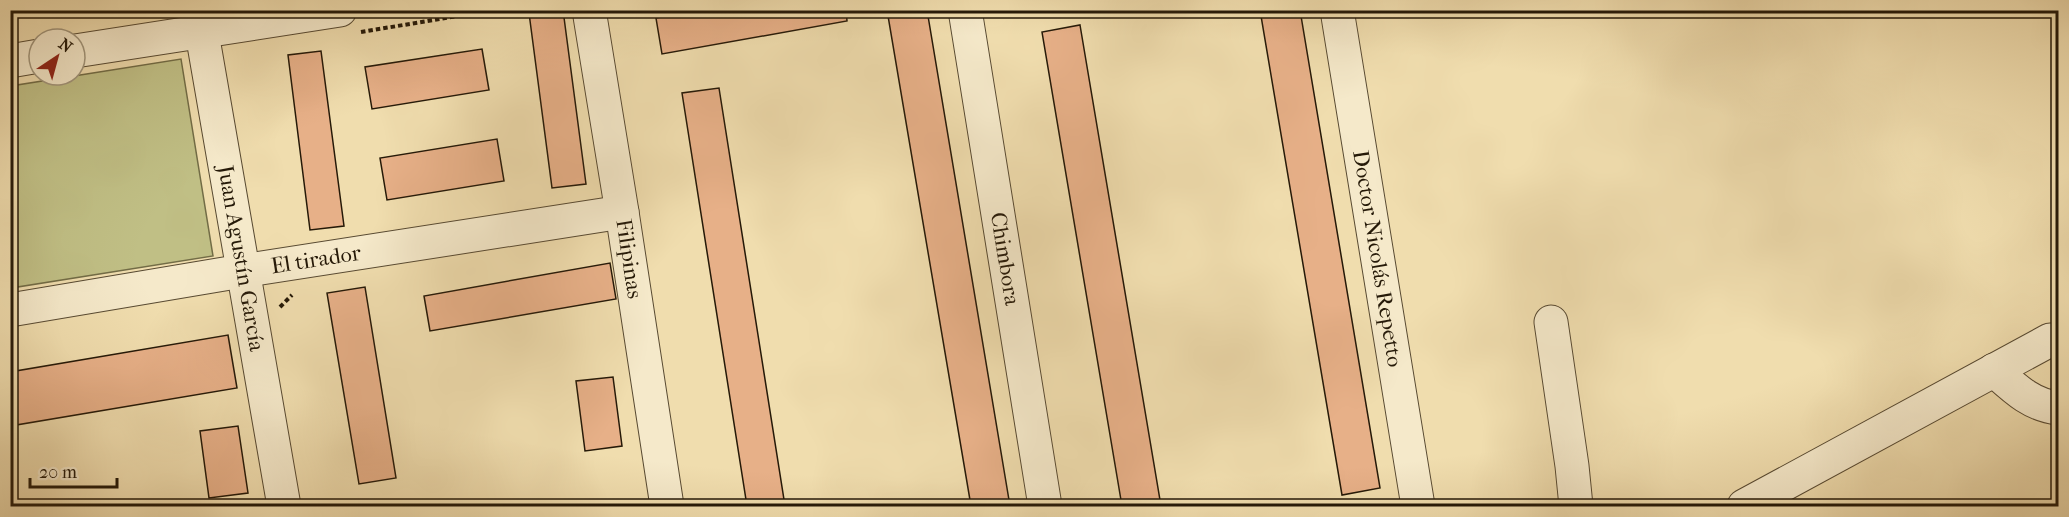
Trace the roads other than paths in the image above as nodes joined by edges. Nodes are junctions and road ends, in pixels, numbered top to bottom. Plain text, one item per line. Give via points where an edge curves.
1 (340, 10) edge
2 (589, 10) edge
3 (965, 10) edge
4 (1337, 10) edge
5 (200, 21) edge
6 (87, 48) edge
7 (27, 58) edge
8 (10, 61) edge
9 (622, 212) junction
10 (242, 271) junction
11 (10, 310) edge
12 (1551, 322) dead end
13 (2058, 340) edge
14 (1994, 370) junction
15 (2058, 408) edge
16 (284, 507) edge
17 (667, 507) edge
18 (1045, 507) edge
19 (1418, 507) edge
20 (1576, 507) edge
21 (1744, 507) edge

1 - 5 street
2 - 9 street, Filipinas
3 - 18 street, Chimbora
4 - 19 street, Doctor Nicolás Repetto
5 - 6 street
5 - 10 street, Juan Agustín García
7 - 8 street
9 - 10 street, El tirador
9 - 17 street, Filipinas
10 - 11 street, El tirador
10 - 16 street, Juan Agustín García
12 - 20 street
13 - 14 street via 2050,340
14 - 15 street via 2017,392 2044,407
14 - 21 street

